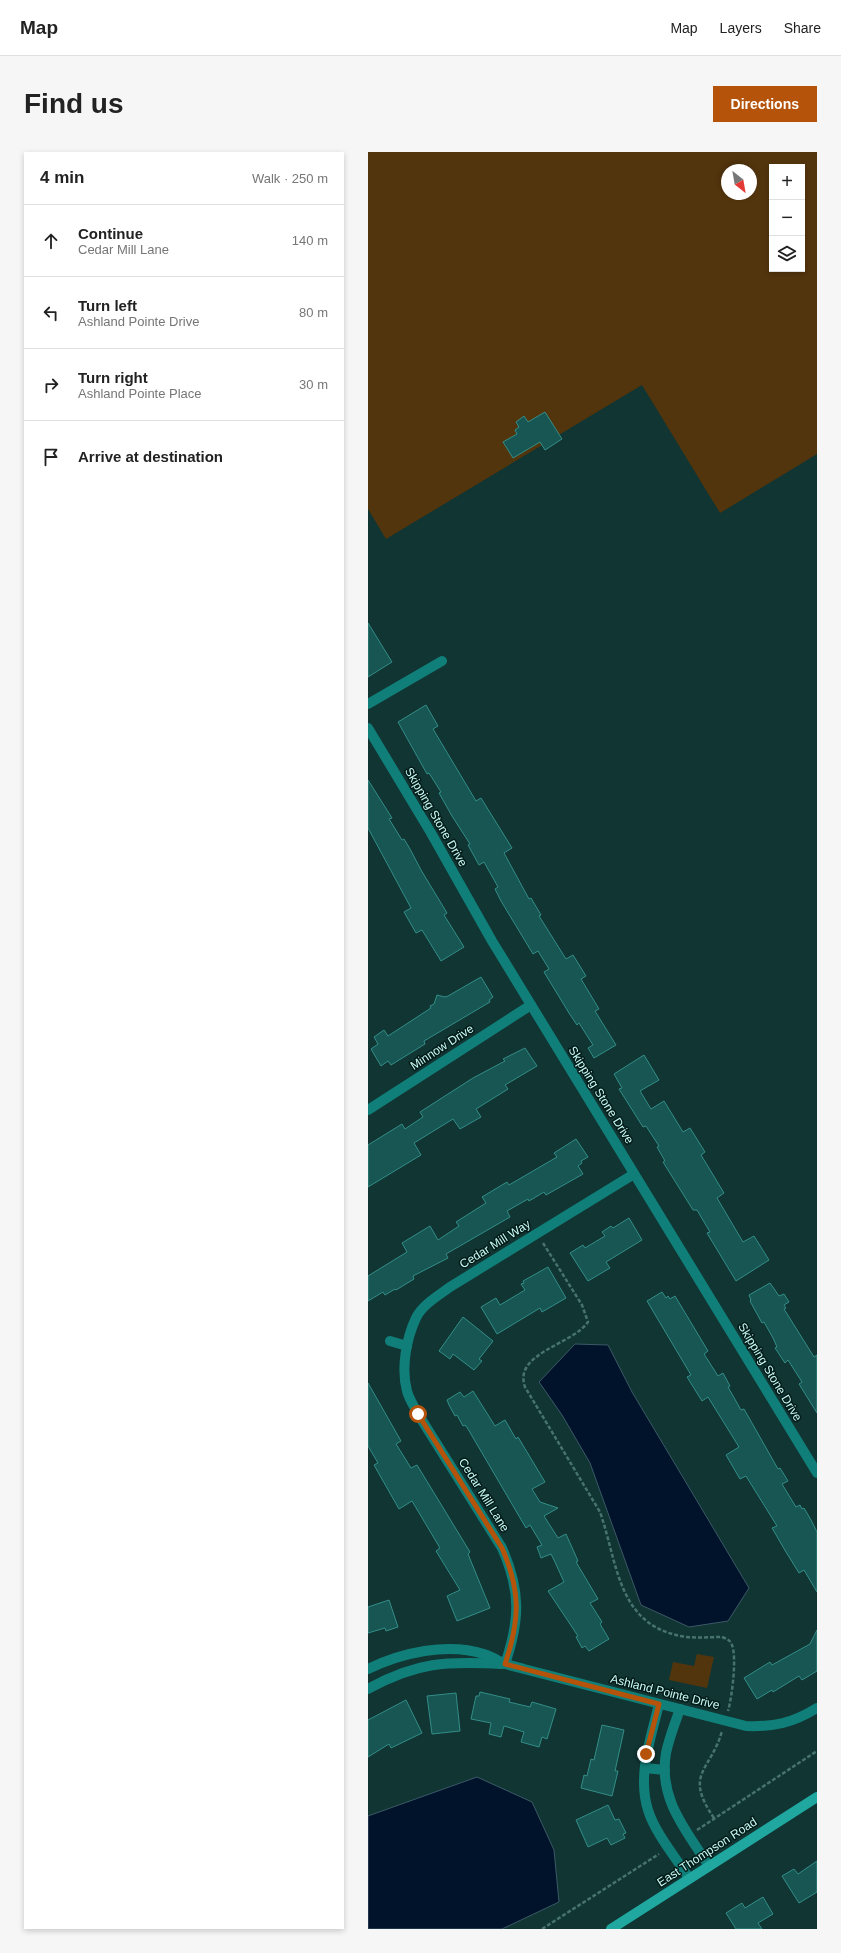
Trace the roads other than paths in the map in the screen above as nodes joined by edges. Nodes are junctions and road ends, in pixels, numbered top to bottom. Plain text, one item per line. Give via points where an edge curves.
1 (442, 661) dead end
2 (368, 704) edge
3 (368, 728) edge
4 (531, 1005) junction
5 (368, 1110) edge
6 (634, 1174) junction
7 (390, 1342) dead end
8 (407, 1346) junction
9 (817, 1473) edge
10 (505, 1664) junction
11 (368, 1669) edge
12 (368, 1689) edge
13 (659, 1704) junction
14 (817, 1708) edge
15 (680, 1709) junction
16 (645, 1768) junction
17 (665, 1770) junction
18 (817, 1797) edge
19 (709, 1866) junction
20 (689, 1878) junction
21 (611, 1929) edge

1 - 2 street
3 - 4 street, Skipping Stone Drive
4 - 5 street, Minnow Drive
4 - 6 street, Skipping Stone Drive
6 - 8 street, Cedar Mill Way via 431,1301 416,1318
6 - 9 street, Skipping Stone Drive
7 - 8 street
8 - 10 street, Cedar Mill Lane via 404,1375 418,1414 502,1548 510,1566 516,1587 518,1610 514,1639
10 - 11 street, Ashland Pointe Drive via 484,1654 466,1650 428,1650 401,1656
10 - 12 street, Ashland Pointe Drive via 462,1662 422,1666 398,1673
10 - 13 street, Ashland Pointe Drive
13 - 15 street, Ashland Pointe Drive
13 - 16 street
14 - 15 street, Ashland Pointe Drive via 787,1722 768,1726 746,1726
15 - 17 street via 666,1752
16 - 17 street
16 - 20 street via 645,1799 648,1811 656,1828
17 - 19 street via 670,1803
18 - 19 main road, East Thompson Road
19 - 20 main road, East Thompson Road
20 - 21 main road, East Thompson Road

